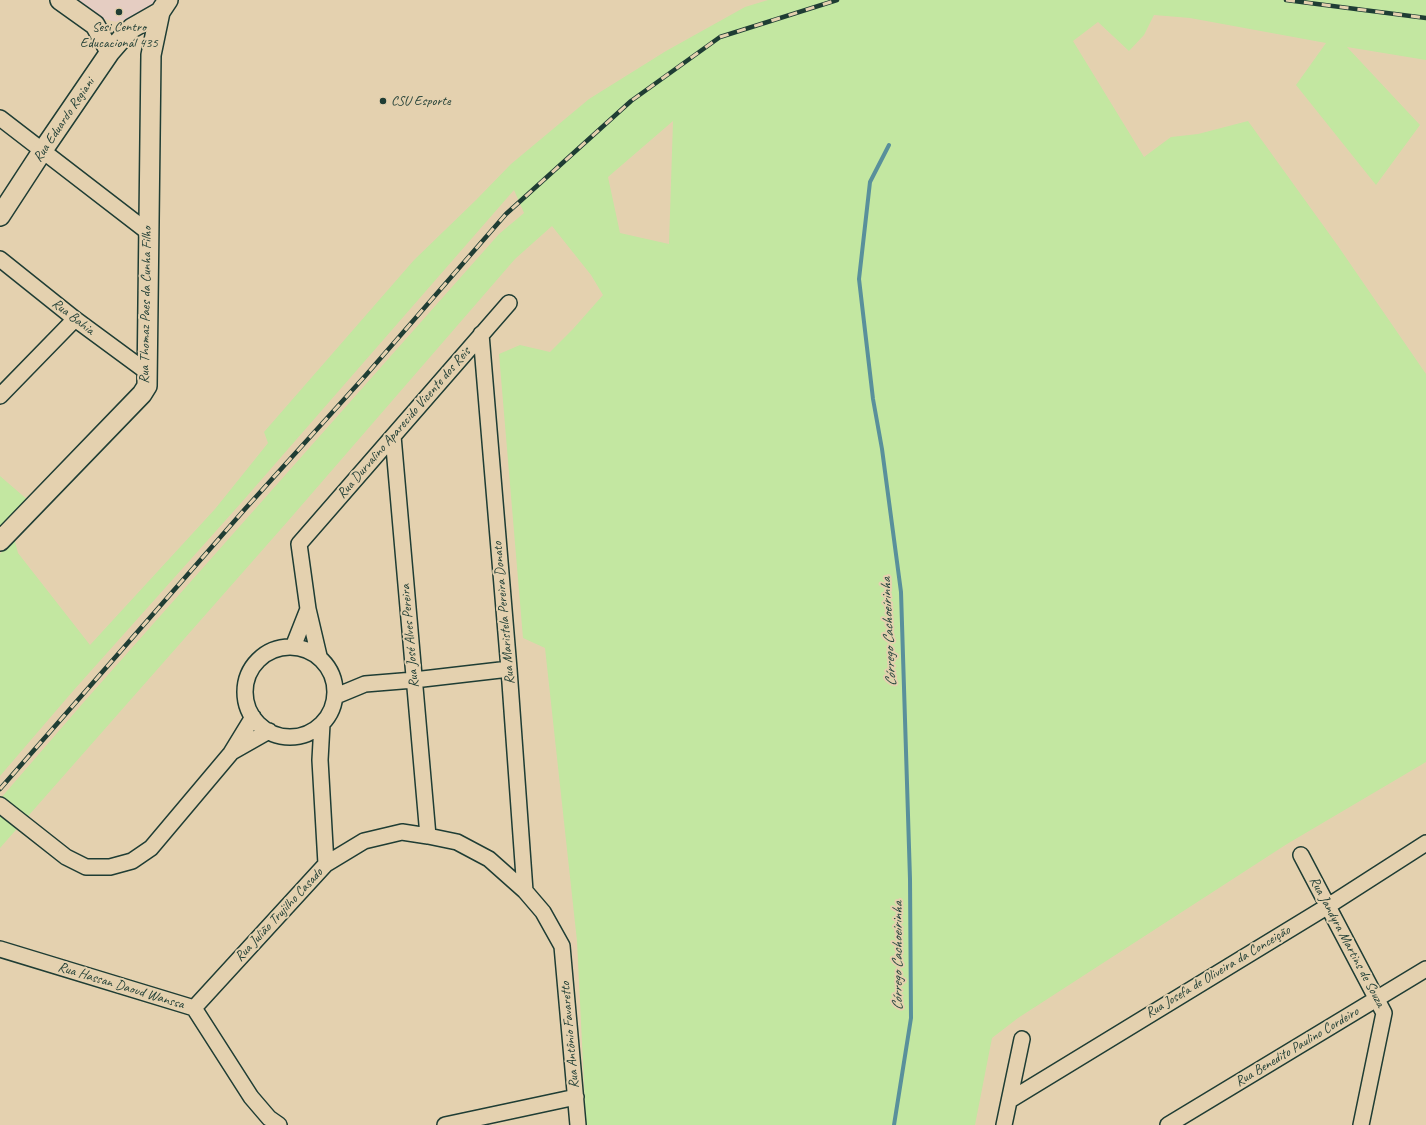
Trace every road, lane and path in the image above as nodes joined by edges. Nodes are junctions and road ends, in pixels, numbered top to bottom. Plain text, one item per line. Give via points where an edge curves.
1 (60, 0) edge
2 (164, 6) edge
3 (95, 25) junction
4 (132, 28) junction
5 (110, 52) junction
6 (151, 54) junction
7 (0, 118) edge
8 (43, 150) junction
9 (0, 216) edge
10 (148, 232) junction
11 (0, 259) edge
12 (509, 303) dead end
13 (75, 319) junction
14 (481, 334) junction
15 (147, 372) junction
16 (0, 396) edge
17 (393, 436) junction
18 (0, 541) edge
19 (308, 609) junction
20 (293, 646) junction
21 (319, 656) junction
22 (509, 670) junction
23 (332, 674) junction
24 (414, 680) junction
25 (364, 684) junction
26 (336, 696) junction
27 (253, 717) junction
28 (322, 724) junction
29 (269, 732) junction
30 (301, 736) junction
31 (231, 753) junction
32 (320, 760) junction
33 (4, 808) edge
34 (428, 836) junction
35 (1426, 843) edge
36 (1301, 855) dead end
37 (326, 864) junction
38 (525, 891) junction
39 (1328, 906) junction
40 (0, 949) edge
41 (1426, 969) edge
42 (1377, 999) junction
43 (194, 1008) junction
44 (1022, 1039) dead end
45 (576, 1097) junction
46 (1010, 1100) junction
47 (487, 1120) edge
48 (279, 1125) edge
49 (445, 1125) edge
50 (578, 1125) edge
51 (1004, 1125) edge
52 (1168, 1125) edge
53 (1361, 1125) edge

1 - 3 street
2 - 4 street, Rua Thomaz Paes da Cunha Filho
2 - 6 street, Rua Thomaz Paes da Cunha Filho
3 - 4 street
3 - 5 street
4 - 5 street, Rua Eduardo Regiani
4 - 6 street
5 - 8 street, Rua Eduardo Regiani
6 - 10 street, Rua Thomaz Paes da Cunha Filho
7 - 8 street
8 - 9 street, Rua Eduardo Regiani
8 - 10 street
10 - 15 street, Rua Thomaz Paes da Cunha Filho
11 - 13 street, Rua Bahia
12 - 14 street, Rua Durvalino Aparecido Vicente dos Reis
13 - 15 street, Rua Bahia
13 - 16 street
14 - 17 street, Rua Durvalino Aparecido Vicente dos Reis
14 - 22 street, Rua Maristela Pereira Donato
15 - 18 street, Rua Thomaz Paes da Cunha Filho via 147,386 142,394
17 - 19 street, Rua Durvalino Aparecido Vicente dos Reis via 299,544
17 - 24 street, Rua José Alves Pereira
19 - 20 street
19 - 21 street
20 - 21 street
20 - 27 street via 269,652 251,670 245,694
21 - 23 street
22 - 24 street
22 - 38 street, Rua Maristela Pereira Donato
23 - 25 street
23 - 26 street
24 - 25 street
24 - 34 street, Rua José Alves Pereira
25 - 26 street
26 - 28 street via 331,711
27 - 29 street
27 - 31 street
28 - 30 street
28 - 32 street, Rua Julião Trujilho Casado
29 - 30 street via 284,736
29 - 31 street
30 - 32 street
31 - 33 street via 152,848 132,861 110,867 86,867 66,858
32 - 37 street, Rua Julião Trujilho Casado
34 - 37 street via 402,832 364,841
34 - 38 street via 457,842 489,859
35 - 39 street, Rua Josefa de Oliveira da Conceição
36 - 39 street, Rua Jandyra Martins de Souza
37 - 43 street, Rua Julião Trujilho Casado
38 - 45 street, Rua Antônio Favaretto via 543,912 562,946
39 - 42 street, Rua Jandyra Martins de Souza
39 - 46 street, Rua Josefa de Oliveira da Conceição
40 - 43 street, Rua Hassan Daoud Wanssa
41 - 42 street, Rua Benedito Paulino Cordeiro
42 - 52 street, Rua Benedito Paulino Cordeiro
42 - 53 street, Rua Jandyra Martins de Souza via 1384,1013
43 - 48 street, Rua Hassan Daoud Wanssa via 251,1097 269,1118
44 - 46 street
45 - 47 street
45 - 50 street, Rua Antônio Favaretto
46 - 51 street
47 - 49 street

